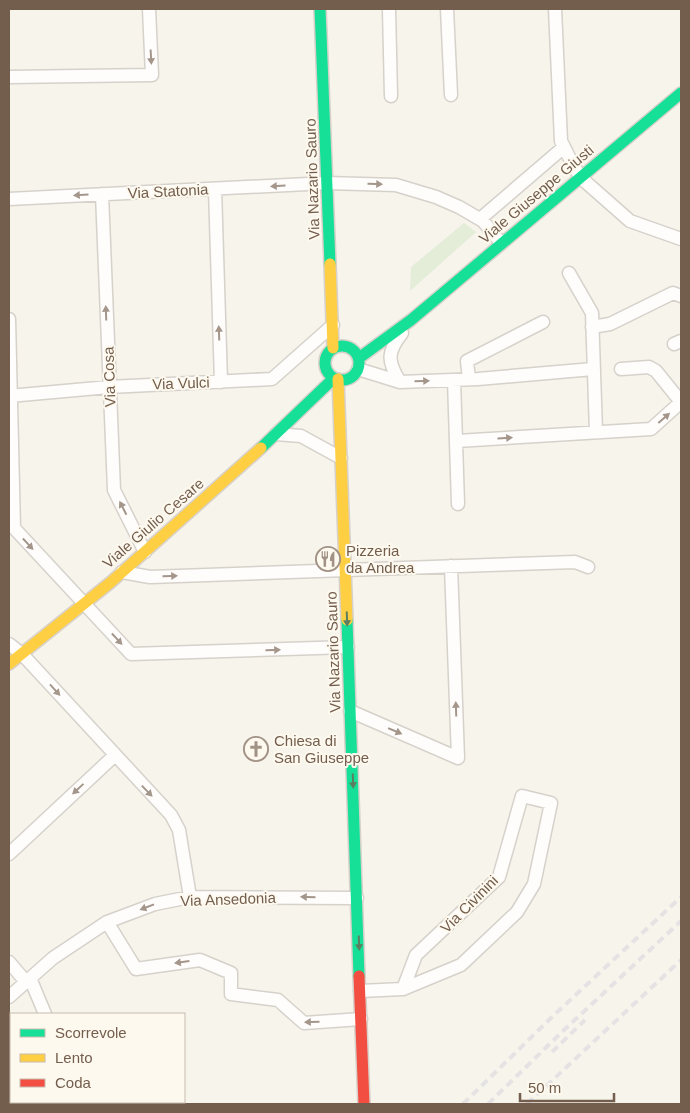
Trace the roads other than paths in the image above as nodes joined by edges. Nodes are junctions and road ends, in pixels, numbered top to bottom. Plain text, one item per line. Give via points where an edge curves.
1 (149, 9) edge
2 (320, 9) edge
3 (389, 9) edge
4 (448, 9) edge
5 (555, 9) edge
6 (9, 77) edge
7 (681, 93) edge
8 (451, 95) dead end
9 (392, 96) dead end
10 (564, 147) junction
11 (580, 177) junction
12 (327, 183) junction
13 (215, 189) junction
14 (102, 194) junction
15 (9, 199) edge
16 (480, 219) junction
17 (681, 239) edge
18 (502, 242) junction
19 (569, 273) dead end
20 (681, 296) edge
21 (9, 319) edge
22 (411, 320) junction
23 (543, 322) dead end
24 (333, 325) junction
25 (592, 327) junction
26 (337, 347) junction
27 (326, 358) junction
28 (358, 363) junction
29 (593, 369) junction
30 (622, 369) dead end
31 (336, 378) junction
32 (468, 379) junction
33 (454, 380) junction
34 (221, 382) junction
35 (400, 382) junction
36 (109, 387) junction
37 (10, 396) edge
38 (311, 397) junction
39 (681, 402) edge
40 (596, 432) junction
41 (276, 434) junction
42 (457, 441) junction
43 (341, 458) junction
44 (458, 504) dead end
45 (145, 552) junction
46 (451, 566) junction
47 (588, 567) dead end
48 (345, 570) junction
49 (122, 572) junction
50 (84, 603) junction
51 (9, 644) edge
52 (348, 647) junction
53 (22, 654) junction
54 (9, 664) edge
55 (350, 711) junction
56 (114, 756) junction
57 (9, 854) edge
58 (190, 897) junction
59 (357, 898) junction
60 (107, 922) junction
61 (9, 962) edge
62 (28, 980) junction
63 (403, 989) junction
64 (360, 991) junction
65 (9, 997) edge
66 (44, 1013) edge
67 (360, 1020) junction
68 (364, 1104) edge

1 -> 6 street via 152,74
2 - 12 street, Via Nazario Sauro
3 - 9 street
4 - 8 street
5 - 10 street via 561,141
7 - 11 street, Viale Giuseppe Giusti
10 - 11 street
10 - 16 street
11 - 17 street via 630,221
11 - 18 street, Viale Giuseppe Giusti
12 -> 13 street, Via Statonia
12 -> 16 street, Via Statonia via 396,185 436,197
12 - 24 street, Via Nazario Sauro
13 - 14 street, Via Statonia
34 -> 13 street
14 -> 15 street, Via Statonia
36 -> 14 street, Via Cosa
16 - 18 street, Via Statonia
18 - 22 street, Viale Giuseppe Giusti
19 - 25 street via 592,313
20 - 25 street via 673,293 610,324
21 - 37 street
22 - 26 street, Viale Giuseppe Giusti via 375,338
22 - 28 street, Viale Giuseppe Giusti
22 - 35 street via 390,353 390,363
23 - 32 street via 467,361
24 - 26 street, Via Nazario Sauro
24 - 34 street, Via Vulci via 272,379
25 - 29 street
26 - 27 street
26 - 28 street via 352,349
27 - 31 street via 327,371
27 - 38 street, Viale Giulio Cesare
28 - 31 street, Viale Giuseppe Giusti via 350,378
28 - 35 street
29 - 32 street
29 - 40 street
30 - 39 street via 649,367 656,370
31 - 38 street, Viale Giulio Cesare
31 - 43 street, Via Nazario Sauro
32 - 33 street
35 -> 33 street
33 - 42 street
34 - 36 street, Via Vulci
36 - 37 street, Via Vulci
45 -> 36 street, Via Cosa via 114,490
37 -> 50 street via 14,528
38 - 41 street, Viale Giulio Cesare
40 -> 39 street via 651,429
42 -> 40 street
41 - 43 street via 302,436
41 - 45 street, Viale Giulio Cesare
42 - 44 street
43 - 48 street, Via Nazario Sauro
45 - 49 street, Viale Giulio Cesare
46 - 47 street via 575,562
46 - 48 street
55 -> 46 street via 458,758
49 -> 48 street via 150,577
48 -> 52 street, Via Nazario Sauro
49 - 50 street, Viale Giulio Cesare
50 -> 52 street via 131,654
50 - 53 street, Viale Giulio Cesare
51 - 53 street
52 - 55 street, Via Nazario Sauro
53 - 54 street, Viale Giulio Cesare
53 -> 56 street
55 -> 59 street, Via Nazario Sauro
56 -> 57 street
56 -> 58 street via 171,815 179,830
59 -> 58 street, Via Ansedonia
58 -> 60 street, Via Ansedonia via 155,904
59 -> 64 street, Via Nazario Sauro
60 - 62 street, Via Ansedonia via 53,958
67 -> 60 street via 304,1023 278,1000 230,994 231,974 200,960 136,969
61 - 62 street
62 - 65 street, Via Ansedonia
62 - 66 street
63 - 63 street, Via Civinini via 462,965 517,912 534,884 551,803 522,796 499,876 416,955
63 - 64 street, Via Civinini
64 - 67 street, Via Nazario Sauro
67 - 68 street, Via Nazario Sauro

